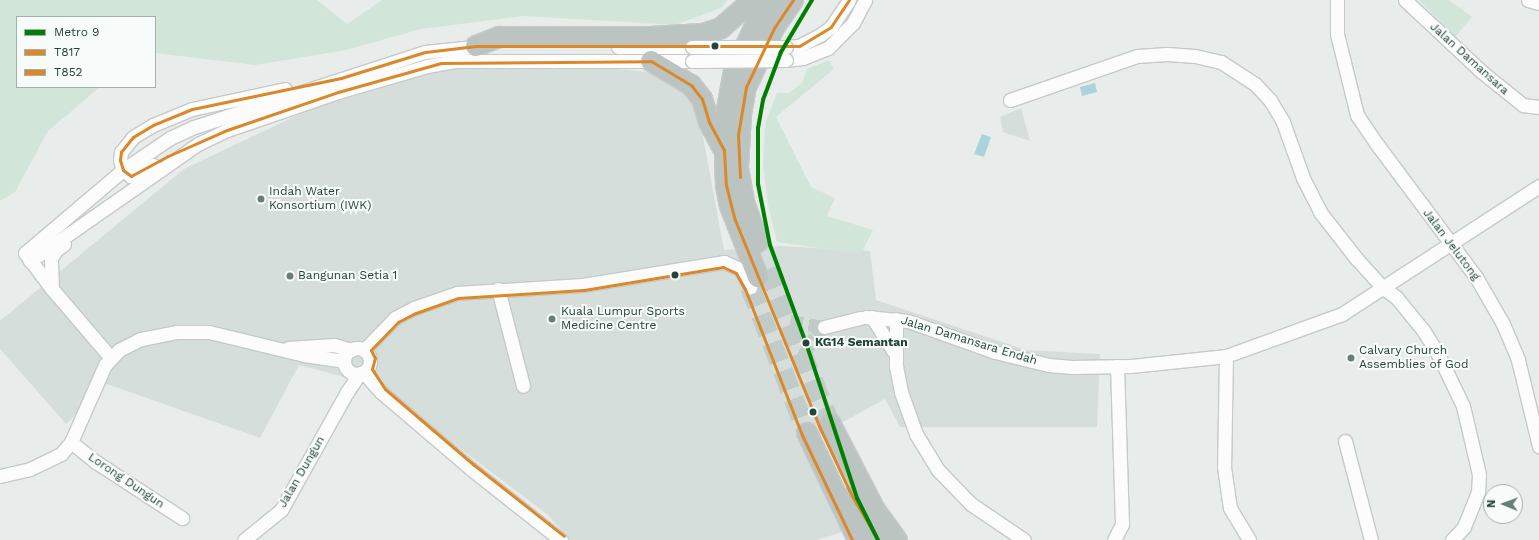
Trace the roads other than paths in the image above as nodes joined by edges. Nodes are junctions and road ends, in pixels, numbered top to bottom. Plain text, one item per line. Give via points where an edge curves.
1 (753, 0) edge
2 (771, 0) edge
3 (793, 0) edge
4 (849, 0) edge
5 (865, 0) edge
6 (1337, 0) edge
7 (1344, 0) edge
8 (1405, 0) edge
9 (1528, 0) edge
10 (1539, 3) edge
11 (476, 46) junction
12 (1342, 54) junction
13 (651, 61) junction
14 (341, 78) junction
15 (1010, 100) dead end
16 (1539, 107) edge
17 (198, 144) junction
18 (724, 150) junction
19 (123, 170) junction
20 (1539, 186) edge
21 (95, 216) junction
22 (1449, 242) junction
23 (27, 257) junction
24 (759, 277) junction
25 (1383, 288) junction
26 (52, 289) junction
27 (498, 289) junction
28 (866, 317) junction
29 (896, 319) junction
30 (824, 327) dead end
31 (364, 350) junction
32 (894, 354) junction
33 (1226, 356) junction
34 (111, 358) junction
35 (355, 366) junction
36 (1117, 366) junction
37 (523, 386) dead end
38 (819, 427) junction
39 (1345, 441) dead end
40 (71, 442) junction
41 (1539, 446) edge
42 (0, 476) edge
43 (875, 510) junction
44 (182, 518) dead end
45 (244, 540) edge
46 (561, 540) edge
47 (858, 540) edge
48 (878, 540) edge
49 (887, 540) edge
50 (897, 540) edge
51 (1024, 540) edge
52 (1114, 540) edge
53 (1249, 540) edge
54 (1371, 540) edge
55 (1452, 540) edge

1 - 11 highway via 721,28 703,34 651,37 500,37
2 - 18 highway via 757,22 734,71 724,126
3 - 24 highway via 774,28 746,87 738,135 738,167
4 - 11 street, bridge via 831,27 804,44 786,47
5 - 13 street, bridge via 853,23 828,48 803,58
6 - 12 street, Jalan Jelutong via 1337,34
7 - 12 street, Jalan Jelutong
8 - 16 street, Jalan Damansara via 1482,72 1523,105
9 - 10 street
11 - 14 street via 425,52
12 - 22 street, Jalan Jelutong via 1357,115
13 - 17 street via 441,63 338,92 227,130
13 - 18 highway via 692,85 702,99 709,122
14 - 19 street via 194,127 170,138
14 - 19 street via 192,109 153,125 133,137 125,146 120,160
15 - 25 street via 1137,56 1195,56 1230,67 1255,84 1270,100 1283,122 1303,178 1320,212
17 - 19 street via 168,156 141,173 131,176
17 - 21 street
18 - 24 highway via 726,185 735,220 737,245
19 - 23 street
20 - 22 street, Jalan Damansara Endah
21 - 23 street
21 - 26 street via 88,225 56,250 51,258
22 - 25 street, Jalan Damansara Endah
22 - 41 street, Jalan Jelutong via 1476,277 1503,324 1518,360
23 - 26 street
24 - 27 street via 724,262 583,285
25 - 33 street, Jalan Damansara Endah via 1342,314
25 - 55 street via 1396,297 1426,336 1438,354 1462,406 1479,474 1478,492 1464,527
26 - 34 street
27 - 31 street via 458,293 414,308 386,325
27 - 37 street
28 - 29 street, Jalan Damansara Endah
28 - 30 street, Jalan Damansara Endah
28 - 32 street via 888,339
29 - 32 street
29 - 36 street, Jalan Damansara Endah via 1022,360 1072,367
31 - 35 street
31 - 35 street via 370,358
32 - 51 street via 907,412 916,434 938,470 971,504
33 - 36 street, Jalan Damansara Endah
33 - 53 street via 1224,467 1230,508
34 - 35 street via 141,338 177,332 209,332
34 - 40 street via 101,372
35 - 45 street, Jalan Dungun via 347,392 281,510
35 - 46 street via 381,392 471,469
36 - 52 street via 1122,524
38 - 43 highway
38 - 47 highway
38 - 48 highway via 852,496
39 - 54 street
40 - 42 street via 61,454 49,461 30,469
40 - 44 street, Lorong Dungun via 96,462
43 - 49 highway
43 - 50 highway

